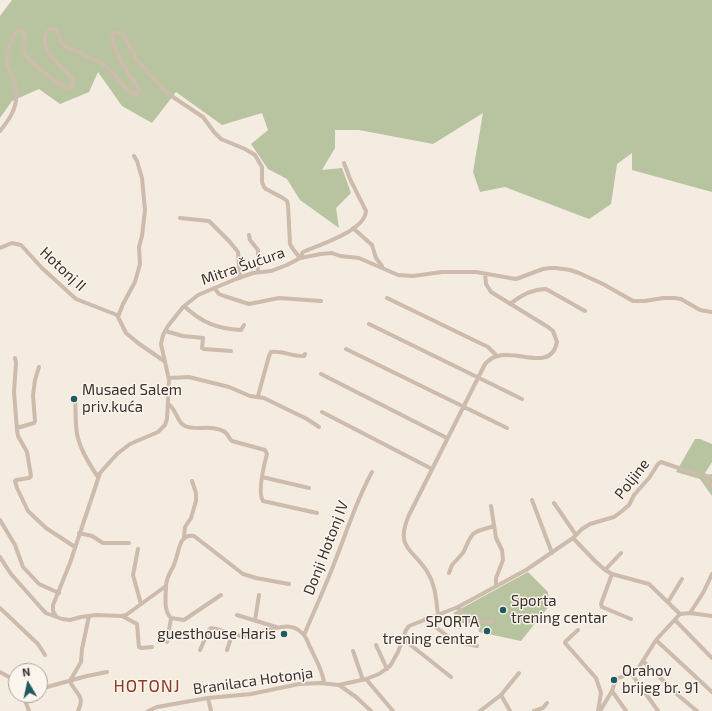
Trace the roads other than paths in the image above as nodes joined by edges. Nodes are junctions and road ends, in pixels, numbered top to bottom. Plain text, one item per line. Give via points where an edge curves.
1 (0, 131) edge
2 (134, 156) dead end
3 (344, 163) dead end
4 (180, 218) dead end
5 (353, 228) junction
6 (249, 235) dead end
7 (0, 248) edge
8 (300, 258) junction
9 (383, 267) junction
10 (258, 272) junction
11 (484, 274) junction
12 (240, 278) junction
13 (214, 288) junction
14 (387, 298) dead end
15 (321, 301) dead end
16 (510, 304) junction
17 (184, 306) junction
18 (585, 311) dead end
19 (712, 312) edge
20 (118, 317) junction
21 (369, 324) dead end
22 (244, 325) dead end
23 (165, 331) junction
24 (346, 349) dead end
25 (231, 351) dead end
26 (305, 354) dead end
27 (497, 356) junction
28 (15, 358) dead end
29 (164, 361) junction
30 (39, 367) dead end
31 (320, 374) dead end
32 (478, 377) junction
33 (169, 378) junction
34 (258, 396) junction
35 (75, 398) dead end
36 (522, 399) dead end
37 (168, 404) junction
38 (463, 406) junction
39 (322, 412) dead end
40 (319, 427) dead end
41 (17, 428) junction
42 (507, 428) dead end
43 (447, 438) junction
44 (432, 469) junction
45 (372, 472) dead end
46 (712, 476) edge
47 (98, 477) junction
48 (262, 477) junction
49 (705, 477) junction
50 (192, 481) dead end
51 (712, 487) edge
52 (309, 488) dead end
53 (532, 500) dead end
54 (554, 503) dead end
55 (491, 506) dead end
56 (318, 513) dead end
57 (0, 520) edge
58 (494, 526) junction
59 (79, 533) junction
60 (574, 536) junction
61 (184, 538) junction
62 (129, 543) dead end
63 (75, 548) junction
64 (138, 549) dead end
65 (552, 553) junction
66 (621, 553) dead end
67 (0, 557) edge
68 (605, 570) junction
69 (449, 573) dead end
70 (612, 574) junction
71 (712, 574) edge
72 (682, 579) dead end
73 (289, 584) dead end
74 (166, 586) junction
75 (496, 586) junction
76 (59, 593) junction
77 (221, 595) dead end
78 (259, 595) dead end
79 (668, 602) junction
80 (141, 604) junction
81 (458, 607) junction
82 (0, 608) edge
83 (690, 613) junction
84 (680, 614) junction
85 (237, 615) dead end
86 (438, 615) junction
87 (56, 616) junction
88 (89, 616) junction
89 (122, 616) junction
90 (712, 616) edge
91 (170, 618) junction
92 (425, 619) junction
93 (631, 619) dead end
94 (255, 620) junction
95 (674, 620) junction
96 (492, 622) dead end
97 (277, 627) junction
98 (578, 630) dead end
99 (232, 635) junction
100 (304, 635) junction
101 (403, 639) junction
102 (656, 640) junction
103 (167, 642) dead end
104 (376, 645) dead end
105 (477, 646) dead end
106 (152, 647) dead end
107 (200, 650) dead end
108 (227, 650) dead end
109 (353, 651) dead end
110 (45, 655) dead end
111 (712, 658) edge
112 (643, 661) junction
113 (387, 669) junction
114 (107, 672) dead end
115 (519, 673) dead end
116 (631, 674) junction
117 (451, 677) dead end
118 (365, 680) junction
119 (70, 681) junction
120 (324, 684) junction
121 (339, 685) junction
122 (48, 687) edge
123 (612, 691) junction
124 (712, 692) edge
125 (500, 695) junction
126 (208, 698) junction
127 (547, 703) dead end
128 (78, 711) edge
129 (148, 711) edge
130 (211, 711) edge
131 (371, 711) edge
132 (393, 711) edge
133 (480, 711) edge
134 (510, 711) edge
135 (534, 711) edge
136 (599, 711) edge
137 (626, 711) edge
138 (658, 711) edge
139 (697, 711) edge

1 - 8 street via 11,116 16,101 16,86 7,62 16,32 22,30 25,35 25,56 62,86 70,87 73,80 51,57 47,48 46,35 53,29 57,30 62,44 102,63 130,92 137,94 138,87 126,70 112,39 113,34 120,32 137,60 167,93 203,117 221,139 245,149 259,160 264,187 283,198 288,205 290,244
2 - 20 street via 142,178 145,210 139,247 140,264 135,282
3 - 5 street, Mitra Šućura via 366,211 364,218
4 - 12 street via 209,221 229,240 238,252
5 - 8 street, Mitra Šućura via 330,242 303,252
5 - 9 street via 372,245 376,258
6 - 10 street via 258,250
7 - 20 street, Hotonj II via 12,244 21,245 76,299
8 - 9 street via 332,253 359,258
8 - 10 street, Mitra Šućura via 271,271
9 - 11 street via 398,275 451,272
10 - 12 street, Mitra Šućura
11 - 16 street via 490,292
11 - 19 street via 516,279 550,268 570,270 633,301 674,298 681,299 700,310
12 - 13 street, Mitra Šućura
13 - 15 street via 219,294 249,304 279,298
13 - 17 street, Mitra Šućura via 198,295
14 - 27 street via 488,346
16 - 18 street via 533,291 546,289
16 - 27 street via 553,331 556,347 553,353 542,358
17 - 22 street via 198,318 215,326 241,330
17 - 23 street, Mitra Šućura
20 - 29 street via 126,334
21 - 32 street
23 - 25 street via 203,338 204,349
23 - 29 street, Mitra Šućura via 161,344
24 - 38 street
26 - 34 street via 301,356 271,352
27 - 32 street via 485,364
28 - 41 street
29 - 33 street, Mitra Šućura
30 - 41 street via 32,395 35,421
31 - 43 street
32 - 36 street
32 - 38 street
33 - 34 street via 189,377 229,387 250,396
33 - 37 street, Mitra Šućura
34 - 40 street
35 - 47 street via 79,441
37 - 47 street, Mitra Šućura via 167,419 161,430 130,444 104,467
37 - 48 street via 183,425 224,431 232,442 265,450 267,454
38 - 42 street
38 - 43 street
39 - 44 street
41 - 63 street via 18,436 27,452 31,472 29,478 15,482 22,501 30,514
43 - 44 street
44 - 86 street via 406,520 404,538 407,548 432,580
45 - 100 street, Donji Hotonj IV via 358,500 333,568
46 - 49 street, Poljine
47 - 59 street, Mitra Šućura
48 - 52 street
48 - 56 street via 263,500
49 - 51 street
49 - 60 street, Poljine via 661,462 622,511 614,517 590,524
50 - 61 street via 196,502 185,527
53 - 65 street
54 - 60 street
55 - 58 street
57 - 76 street via 23,567 39,584
58 - 69 street via 473,534
58 - 75 street via 503,560 496,578
59 - 62 street via 92,536 103,543
59 - 63 street, Mitra Šućura
60 - 65 street
60 - 68 street
61 - 73 street via 194,536 243,574
61 - 74 street
63 - 76 street, Mitra Šućura
64 - 80 street via 133,575
65 - 75 street
66 - 68 street
67 - 87 street via 11,574 46,614
68 - 70 street
70 - 79 street via 648,584
70 - 93 street via 602,607
71 - 83 street
72 - 79 street
74 - 80 street
74 - 91 street via 166,608
75 - 81 street
76 - 87 street, Mitra Šućura via 53,608
77 - 91 street via 184,620
78 - 94 street
79 - 84 street
80 - 89 street
81 - 86 street
81 - 96 street via 467,619
82 - 110 street via 38,644
83 - 84 street
83 - 90 street
84 - 95 street
85 - 94 street
86 - 92 street
87 - 88 street via 70,620
88 - 89 street
88 - 119 street via 81,662
89 - 106 street via 137,624 139,647
91 - 103 street
92 - 101 street via 409,626
92 - 105 street via 454,641
94 - 97 street
95 - 102 street
95 - 111 street
97 - 99 street via 251,635
97 - 100 street via 297,629
98 - 136 street via 565,643 596,678 600,693
99 - 107 street via 211,628
99 - 108 street
100 - 120 street via 324,678
101 - 113 street
101 - 117 street
102 - 112 street
102 - 124 street
104 - 113 street
109 - 118 street
112 - 116 street
112 - 139 street
113 - 118 street, Branilaca Hotonja
114 - 119 street
115 - 125 street
116 - 123 street via 616,679
116 - 138 street
118 - 121 street, Branilaca Hotonja
118 - 132 street
119 - 122 street
119 - 128 street via 82,700
120 - 121 street, Branilaca Hotonja
120 - 126 street, Branilaca Hotonja via 299,684 251,694
121 - 131 street
123 - 136 street
123 - 137 street
125 - 133 street
125 - 134 street
126 - 129 street, Branilaca Hotonja via 157,707
126 - 130 street
127 - 135 street via 543,708

